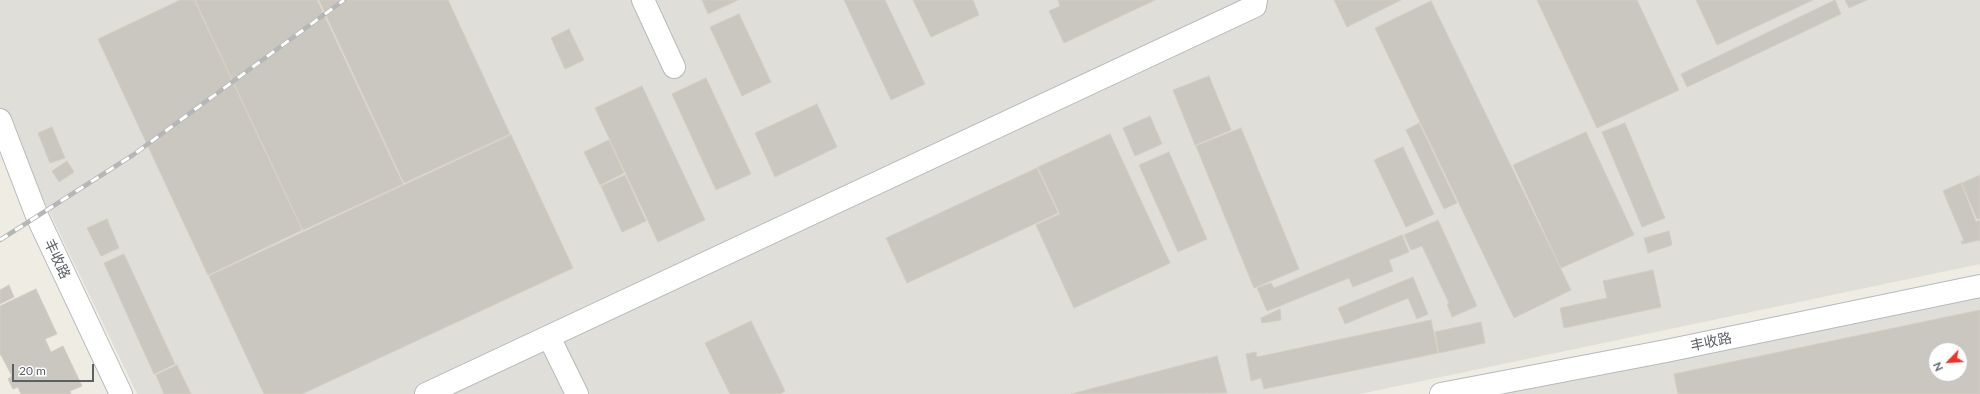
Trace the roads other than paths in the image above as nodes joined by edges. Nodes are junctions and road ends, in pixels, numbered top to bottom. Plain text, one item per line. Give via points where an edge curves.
1 (643, 0) edge
2 (1256, 0) edge
3 (674, 67) dead end
4 (0, 120) edge
5 (1980, 286) edge
6 (549, 337) junction
7 (121, 394) edge
8 (426, 394) edge
9 (577, 394) edge
10 (1441, 394) edge

1 - 3 street
2 - 6 street via 1255,6
4 - 7 street, 丰收路 via 37,216
5 - 10 street, 丰收路 via 1666,351
6 - 8 street
6 - 9 street

